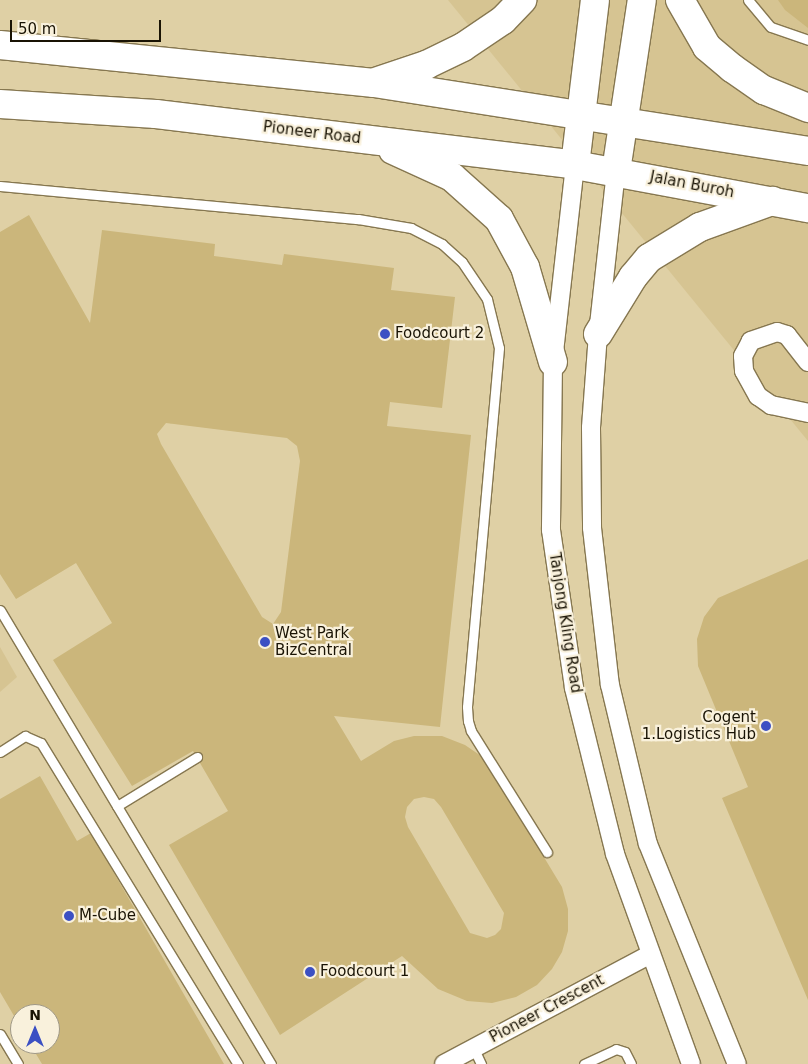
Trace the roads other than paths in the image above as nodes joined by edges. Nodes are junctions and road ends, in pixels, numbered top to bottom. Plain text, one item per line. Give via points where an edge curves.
1 (522, 0) edge
2 (595, 0) edge
3 (642, 0) edge
4 (680, 0) edge
5 (748, 0) edge
6 (808, 40) edge
7 (0, 46) edge
8 (374, 82) junction
9 (0, 104) edge
10 (808, 108) edge
11 (581, 116) junction
12 (623, 121) junction
13 (371, 140) junction
14 (808, 151) edge
15 (575, 165) junction
16 (616, 171) junction
17 (0, 186) edge
18 (772, 201) junction
19 (808, 208) edge
20 (598, 334) junction
21 (553, 362) junction
22 (808, 362) edge
23 (808, 413) edge
24 (0, 610) edge
25 (0, 752) edge
26 (197, 757) dead end
27 (117, 806) junction
28 (547, 852) dead end
29 (651, 954) junction
30 (0, 1034) edge
31 (478, 1056) edge
32 (18, 1064) edge
33 (238, 1064) edge
34 (270, 1064) edge
35 (444, 1064) edge
36 (584, 1064) edge
37 (631, 1064) edge
38 (691, 1064) edge
39 (736, 1064) edge

1 - 8 main road via 503,20 463,47 426,65
2 - 11 main road
3 - 12 main road
4 - 10 main road via 707,47 764,90
5 - 6 lane via 771,27
7 - 8 main road
8 - 11 main road
9 - 13 main road, Pioneer Road via 156,114
11 - 12 main road
11 - 15 main road
12 - 14 main road
12 - 16 main road
13 - 15 main road, Pioneer Road
13 - 21 main road via 452,177 499,219 525,267
15 - 16 main road, Jalan Buroh
15 - 21 street, Tanjong Kling Road
16 - 18 main road, Jalan Buroh
16 - 20 street
17 - 28 lane via 385,223 411,228 442,244 462,262 487,299 499,348 468,721 471,731
18 - 19 main road, Jalan Buroh
18 - 20 main road via 700,227 649,258 633,276
20 - 39 street via 591,428 592,528 610,685 648,844
21 - 29 street, Tanjong Kling Road via 551,530 574,688 617,861
22 - 23 street via 787,335 777,332 751,341 743,356 744,371 758,396 771,405
24 - 27 lane
25 - 33 lane via 25,736 41,743
26 - 27 lane
27 - 34 lane
29 - 31 street, Pioneer Crescent
29 - 38 street, Tanjong Kling Road
30 - 32 lane
31 - 35 street, Pioneer Crescent
36 - 37 lane via 616,1049 625,1052

